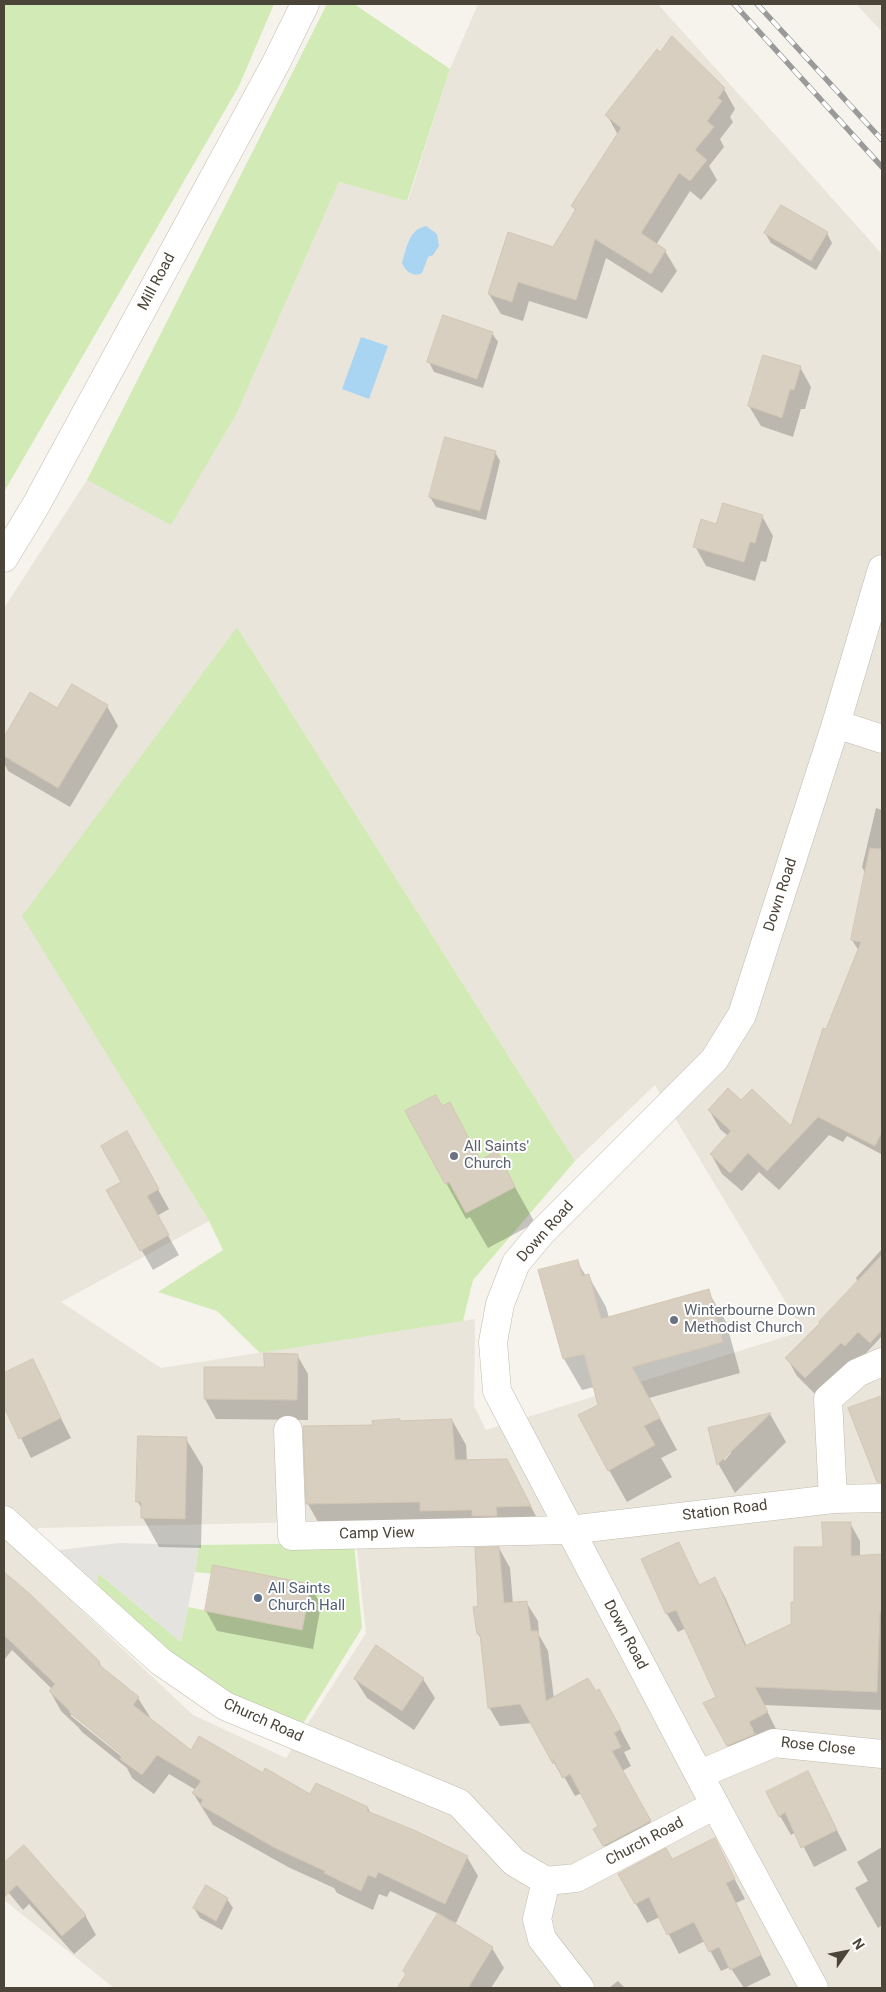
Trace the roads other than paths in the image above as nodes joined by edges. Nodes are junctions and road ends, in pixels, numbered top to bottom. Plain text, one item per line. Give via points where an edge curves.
1 (305, 4) edge
2 (4, 558) edge
3 (882, 569) edge
4 (836, 724) junction
5 (882, 740) edge
6 (882, 1362) edge
7 (288, 1430) dead end
8 (882, 1498) edge
9 (833, 1499) junction
10 (4, 1520) edge
11 (569, 1530) junction
12 (882, 1754) edge
13 (700, 1774) junction
14 (715, 1805) junction
15 (546, 1880) junction
16 (580, 1988) edge
17 (814, 1988) edge

1 - 2 street, Mill Road via 36,505
3 - 4 street, Down Road
4 - 5 street
4 - 11 street, Down Road via 742,1015 714,1060 516,1263 500,1304 493,1342 497,1391
6 - 9 street via 857,1374 828,1399
7 - 11 street, Camp View via 292,1536
8 - 9 street, Station Road
9 - 11 street, Station Road
10 - 15 street, Church Road via 160,1660 225,1706 459,1803 514,1862
11 - 13 street, Down Road
12 - 13 street, Rose Close via 774,1743
13 - 14 street, Down Road
14 - 15 street, Church Road via 576,1878
14 - 17 street, Down Road
15 - 16 street via 537,1918 542,1939

